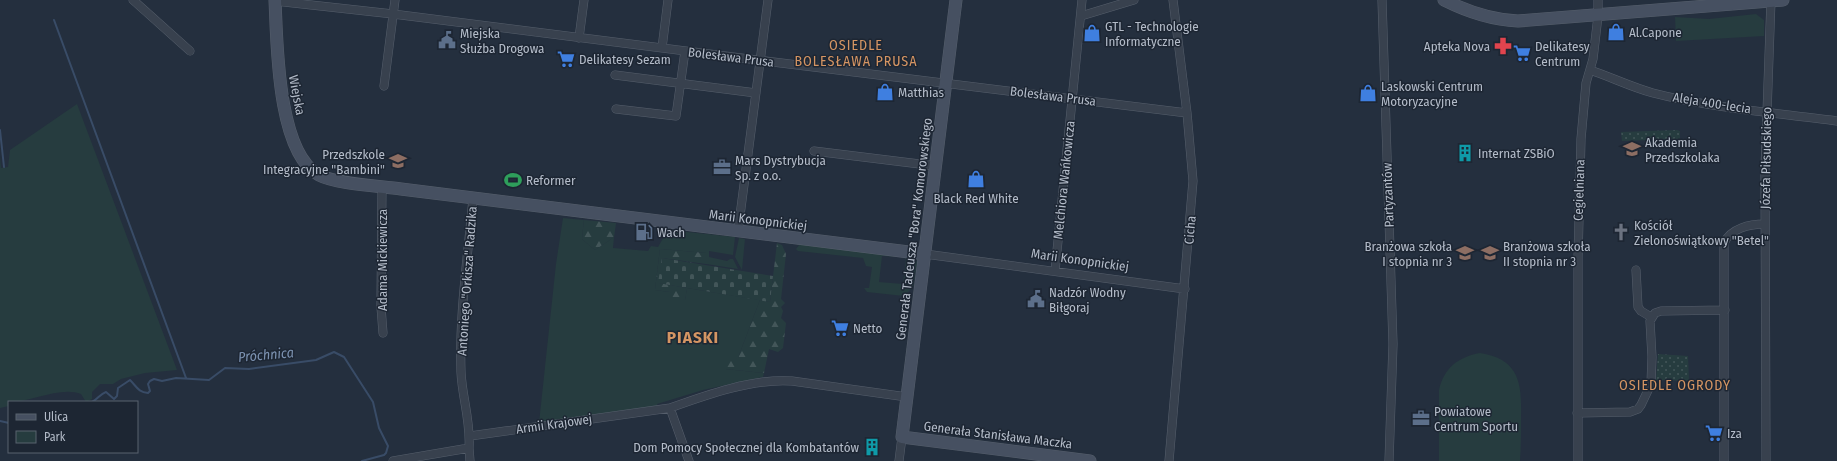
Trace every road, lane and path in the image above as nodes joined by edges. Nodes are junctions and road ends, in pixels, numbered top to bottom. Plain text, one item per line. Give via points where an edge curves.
1 (134, 0) edge
2 (395, 0) edge
3 (584, 0) edge
4 (668, 0) edge
5 (768, 0) edge
6 (956, 0) edge
7 (1082, 0) edge
8 (1134, 0) edge
9 (1173, 0) edge
10 (1382, 0) edge
11 (1444, 0) edge
12 (1598, 0) edge
13 (1775, 0) edge
14 (275, 1) edge
15 (393, 14) junction
16 (1081, 16) junction
17 (1598, 16) junction
18 (579, 38) junction
19 (662, 48) junction
20 (190, 51) dead end
21 (685, 51) junction
22 (697, 52) junction
23 (760, 61) junction
24 (683, 64) junction
25 (1590, 70) junction
26 (615, 75) dead end
27 (680, 83) junction
28 (946, 83) junction
29 (384, 86) dead end
30 (756, 93) junction
31 (1072, 98) junction
32 (616, 109) dead end
33 (1187, 112) junction
34 (1766, 112) junction
35 (1837, 122) edge
36 (814, 151) dead end
37 (936, 166) junction
38 (328, 179) joint
39 (382, 187) junction
40 (473, 198) junction
41 (1765, 224) junction
42 (738, 231) junction
43 (925, 254) junction
44 (1636, 270) dead end
45 (1055, 271) junction
46 (1185, 289) junction
47 (1725, 310) junction
48 (1651, 317) junction
49 (383, 333) dead end
50 (907, 397) junction
51 (670, 408) junction
52 (1577, 413) junction
53 (470, 436) junction
54 (902, 437) junction
55 (469, 448) junction
56 (1032, 457) edge
57 (392, 461) edge
58 (470, 461) edge
59 (689, 461) edge
60 (899, 461) edge
61 (1090, 461) edge
62 (1169, 461) edge
63 (1389, 461) edge
64 (1578, 461) edge
65 (1724, 461) edge
66 (1766, 461) edge

1 - 20 street
2 - 15 street
3 - 18 street
4 - 19 street
5 - 23 street
6 - 28 street, Generała Tadeusza "Bora" Komorowskiego
7 - 16 street, Melchiora Wańkowicza
8 - 16 street
9 - 33 street, Cicha
10 - 63 street, Partyzantów via 1393,344
11 - 17 street via 1478,14 1511,21
12 - 17 street, Cegielniana
13 - 17 street
13 - 34 street, Józefa Piłsudskiego
14 - 15 street, Bolesława Prusa
14 - 38 street, Wiejska via 279,79 284,110 301,159 315,173
15 - 18 street, Bolesława Prusa
15 - 29 street
16 - 31 street, Melchiora Wańkowicza
17 - 25 street, Cegielniana
18 - 19 street, Bolesława Prusa
19 - 21 street, Bolesława Prusa
21 - 22 street, Bolesława Prusa
21 - 24 street
22 - 23 street, Bolesława Prusa
22 - 24 street
23 - 28 street, Bolesława Prusa
23 - 30 street
24 - 27 street
25 - 34 street, Aleja 400-lecia via 1654,93
25 - 52 street, Cegielniana via 1586,83 1581,139
26 - 27 street
27 - 30 street
27 - 32 street via 676,116
28 - 31 street, Bolesława Prusa
28 - 37 street, Generała Tadeusza "Bora" Komorowskiego
30 - 42 street
31 - 33 street, Bolesława Prusa
31 - 45 street, Melchiora Wańkowicza
33 - 46 street, Cicha via 1193,181
34 - 35 street, Aleja 400-lecia
34 - 41 street, Józefa Piłsudskiego
36 - 37 street
37 - 43 street, Generała Tadeusza "Bora" Komorowskiego
38 - 39 street, Marii Konopnickiej
39 - 40 street, Marii Konopnickiej
39 - 49 street, Adama Mickiewicza
40 - 42 street, Marii Konopnickiej
40 - 53 street, Antoniego "Orkisza" Radzika via 461,336 461,372
41 - 47 street via 1748,225 1724,241
41 - 66 street, Józefa Piłsudskiego
42 - 43 street, Marii Konopnickiej
43 - 45 street, Marii Konopnickiej
43 - 50 street, Generała Tadeusza "Bora" Komorowskiego
44 - 48 street via 1638,307
45 - 46 street, Marii Konopnickiej
46 - 62 street, Cicha
47 - 48 street via 1659,311
47 - 65 street
48 - 52 street via 1651,384 1638,409 1630,412
50 - 51 street, Armii Krajowej via 776,380 716,392
50 - 54 street, Generała Tadeusza "Bora" Komorowskiego
51 - 53 street, Armii Krajowej
51 - 59 street
52 - 64 street, Cegielniana
53 - 55 street
54 - 56 street, Generała Stanisława Maczka
54 - 60 street, Generała Tadeusza "Bora" Komorowskiego
55 - 57 street
55 - 58 street
56 - 61 street, Generała Stanisława Maczka

